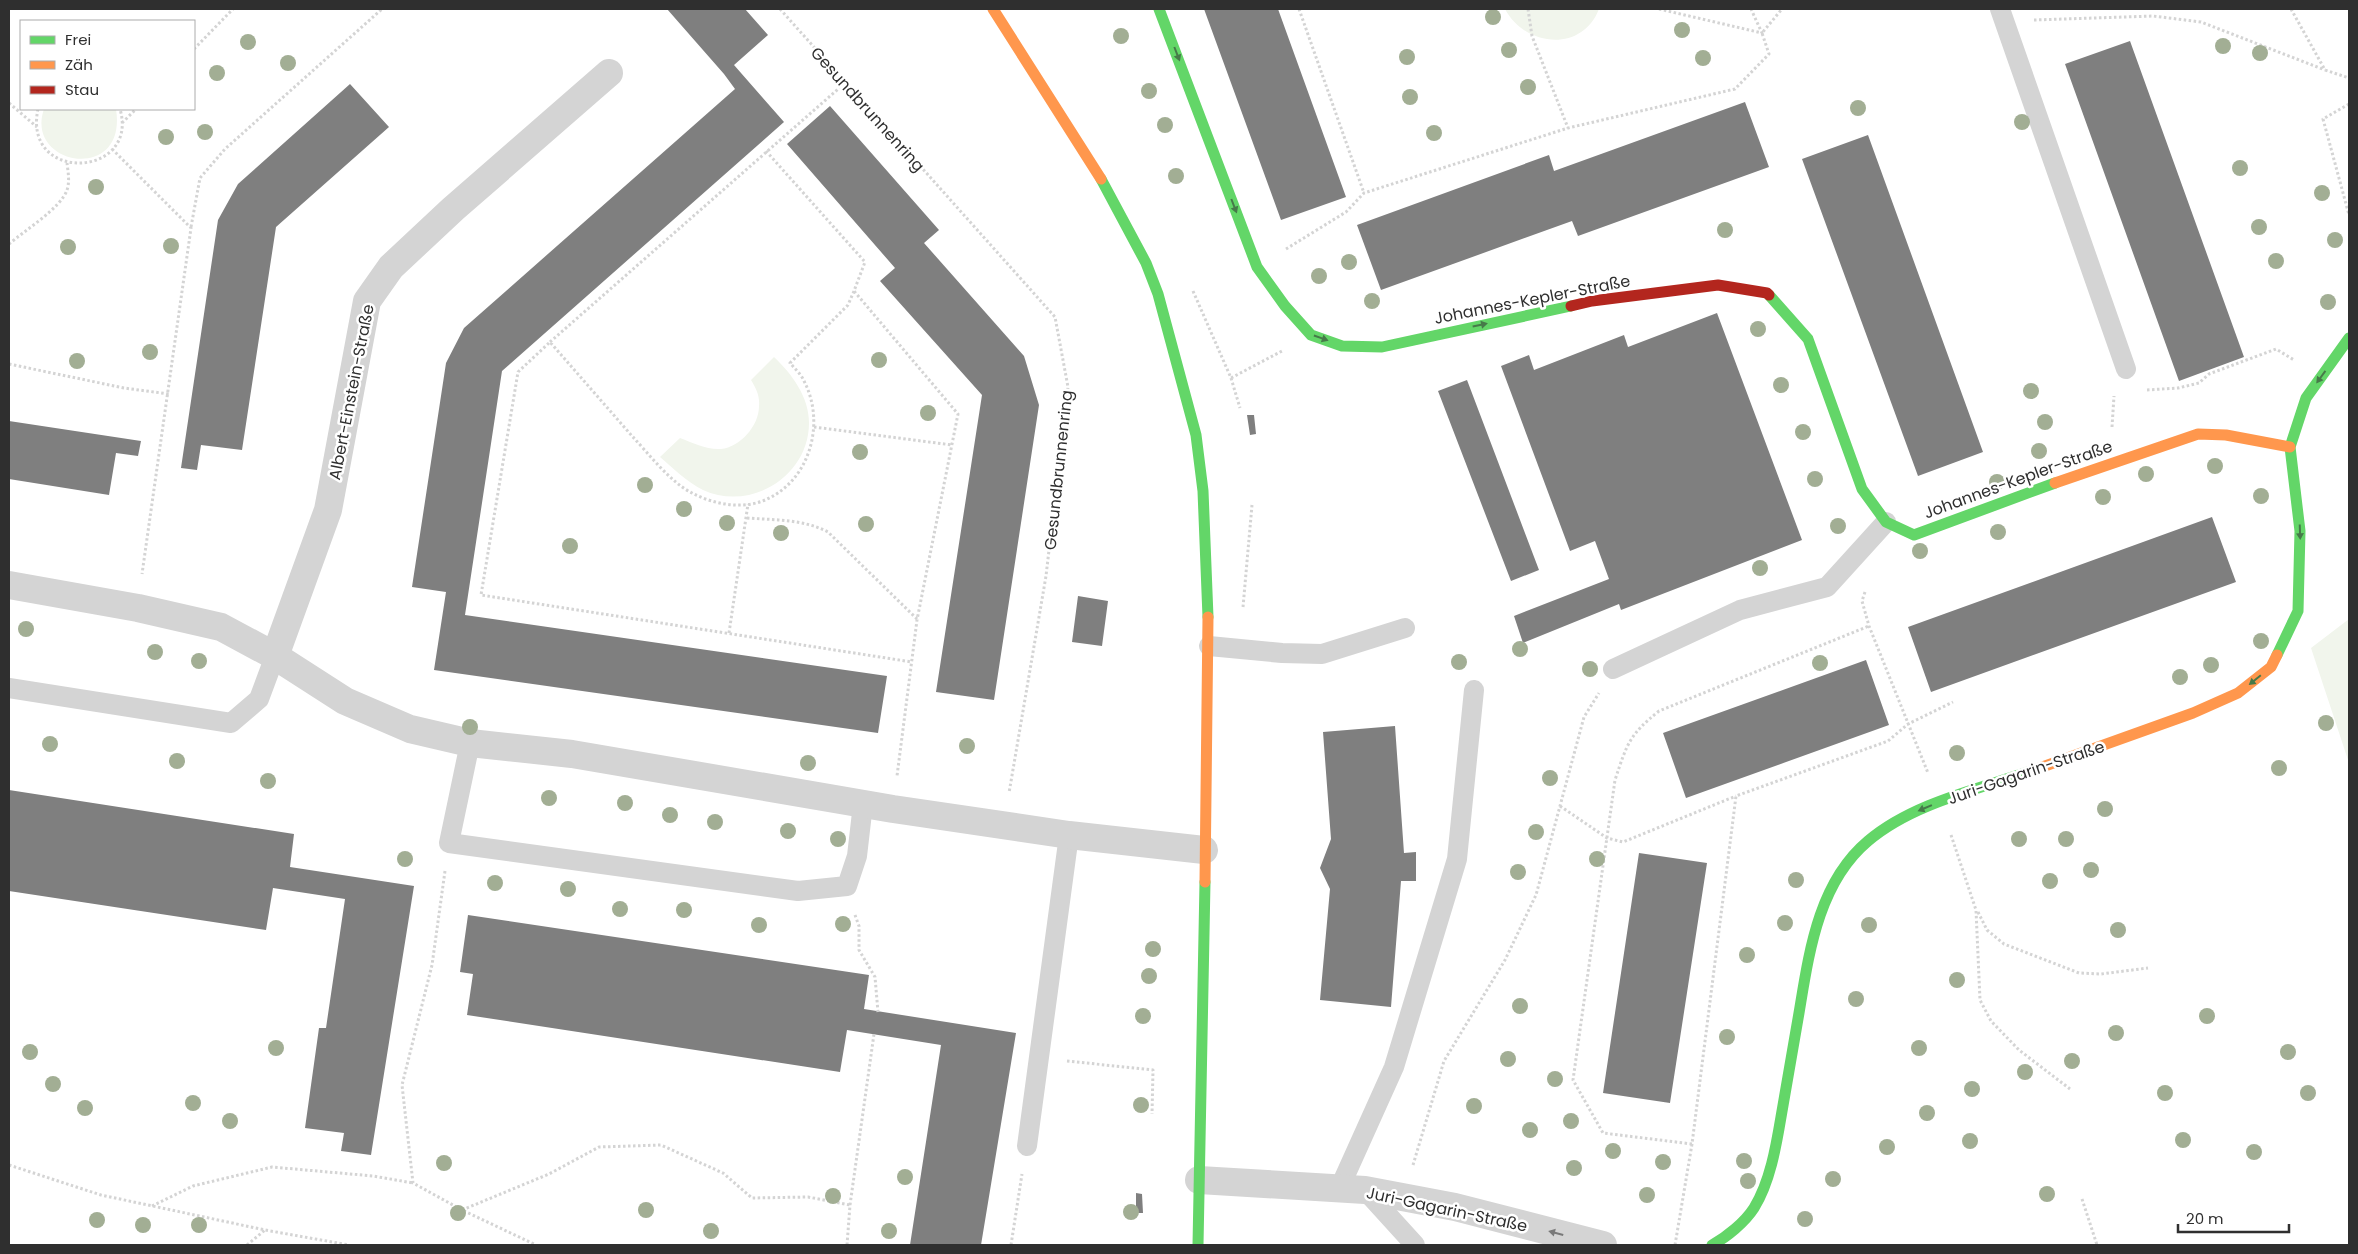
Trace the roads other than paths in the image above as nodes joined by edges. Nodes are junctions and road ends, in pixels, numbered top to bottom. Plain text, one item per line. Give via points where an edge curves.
1 (993, 9) edge
2 (1160, 9) edge
3 (2002, 15) edge
4 (609, 73) dead end
5 (2349, 338) edge
6 (2126, 369) road end
7 (2290, 447) junction
8 (1886, 522) junction
9 (9, 585) edge
10 (1405, 628) dead end
11 (1209, 646) junction
12 (275, 656) junction
13 (1613, 669) road end
14 (9, 688) edge
15 (1474, 690) dead end
16 (470, 743) junction
17 (863, 804) junction
18 (1069, 835) junction
19 (1204, 850) junction
20 (1027, 1146) road end
21 (1199, 1180) junction
22 (1352, 1189) junction
23 (1198, 1245) edge
24 (1415, 1245) edge
25 (1604, 1245) edge
26 (1712, 1245) edge

1 - 11 street via 1093,163 1146,263 1158,294 1196,435 1203,491
2 -> 8 street, Johannes-Kepler-Straße via 1257,267 1311,335 1342,346 1382,347 1592,301 1718,284 1767,293 1808,339 1862,489
3 - 6 lane
4 - 12 street, Albert-Einstein-Straße via 392,266 367,301 328,510
5 -> 7 street, Juri-Gagarin-Straße via 2306,398
7 - 8 street, Johannes-Kepler-Straße via 2226,434 2198,434 2109,462 1914,535
7 -> 26 street, Juri-Gagarin-Straße via 2300,531 2298,611 2271,667 2238,693 2193,713 1940,802 1881,831 1849,862 1824,902 1810,950 1773,1162 1754,1208 1725,1238
8 - 13 lane via 1827,587 1740,610
9 - 12 street via 138,608 221,627
10 - 11 lane via 1322,654
11 - 19 street
12 - 14 lane via 259,699 231,723
12 - 16 street via 345,701 410,729
15 - 22 lane via 1457,859
16 - 17 street via 572,754
16 - 17 lane via 449,843 798,891 847,886 857,856
17 - 18 street
18 - 19 street
18 - 20 lane
19 - 21 street
21 - 22 street, Juri-Gagarin-Straße
21 - 23 street
22 - 24 lane
25 -> 22 street, Juri-Gagarin-Straße via 1455,1207

